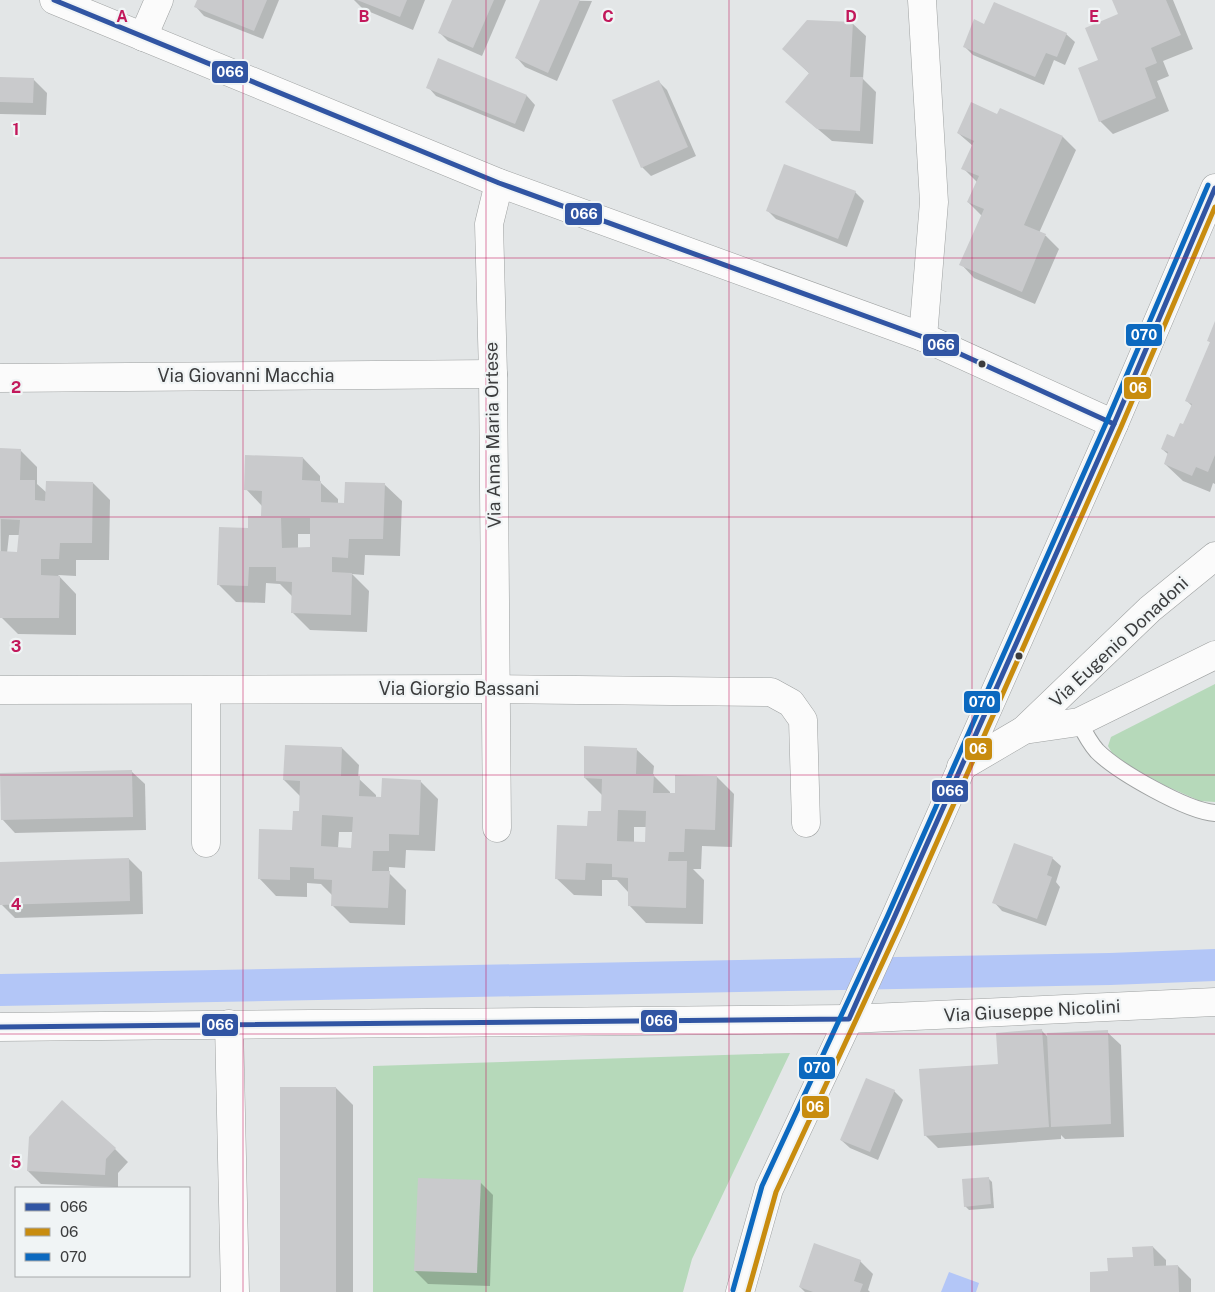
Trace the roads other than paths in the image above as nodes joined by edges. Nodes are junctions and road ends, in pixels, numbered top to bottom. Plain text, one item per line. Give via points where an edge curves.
1 (54, 0) edge
2 (159, 0) edge
3 (922, 0) edge
4 (143, 37) junction
5 (499, 182) junction
6 (1215, 188) edge
7 (923, 337) junction
8 (493, 374) junction
9 (0, 378) edge
10 (1114, 424) junction
11 (1215, 556) edge
12 (1215, 655) edge
13 (494, 689) junction
14 (0, 690) edge
15 (206, 690) junction
16 (1079, 722) junction
17 (1024, 730) junction
18 (962, 767) junction
19 (1215, 814) edge
20 (806, 823) dead end
21 (497, 828) dead end
22 (206, 843) dead end
23 (1215, 1002) edge
24 (854, 1009) junction
25 (229, 1024) junction
26 (0, 1027) edge
27 (235, 1292) edge
28 (740, 1292) edge

1 - 4 street
2 - 4 street
3 - 7 street via 934,202
4 - 5 street
5 - 7 street
5 - 8 street, Via Anna Maria Ortese via 489,224
6 - 10 street
7 - 10 street
8 - 9 street, Via Giovanni Macchia
8 - 13 street, Via Anna Maria Ortese
10 - 18 street
11 - 17 street, Via Eugenio Donadoni via 1150,609
12 - 16 street
13 - 15 street, Via Giorgio Bassani
13 - 20 street, Via Giorgio Bassani via 771,692 791,703 803,720
13 - 21 street, Via Anna Maria Ortese
14 - 15 street, Via Giorgio Bassani
15 - 22 street
16 - 17 street
16 - 19 lane via 1097,750 1119,769 1189,807
17 - 18 street
18 - 24 street
23 - 24 street, Via Giuseppe Nicolini
24 - 25 street, Via Giuseppe Nicolini
24 - 28 street via 769,1188
25 - 26 street, Via Giuseppe Nicolini
25 - 27 street

